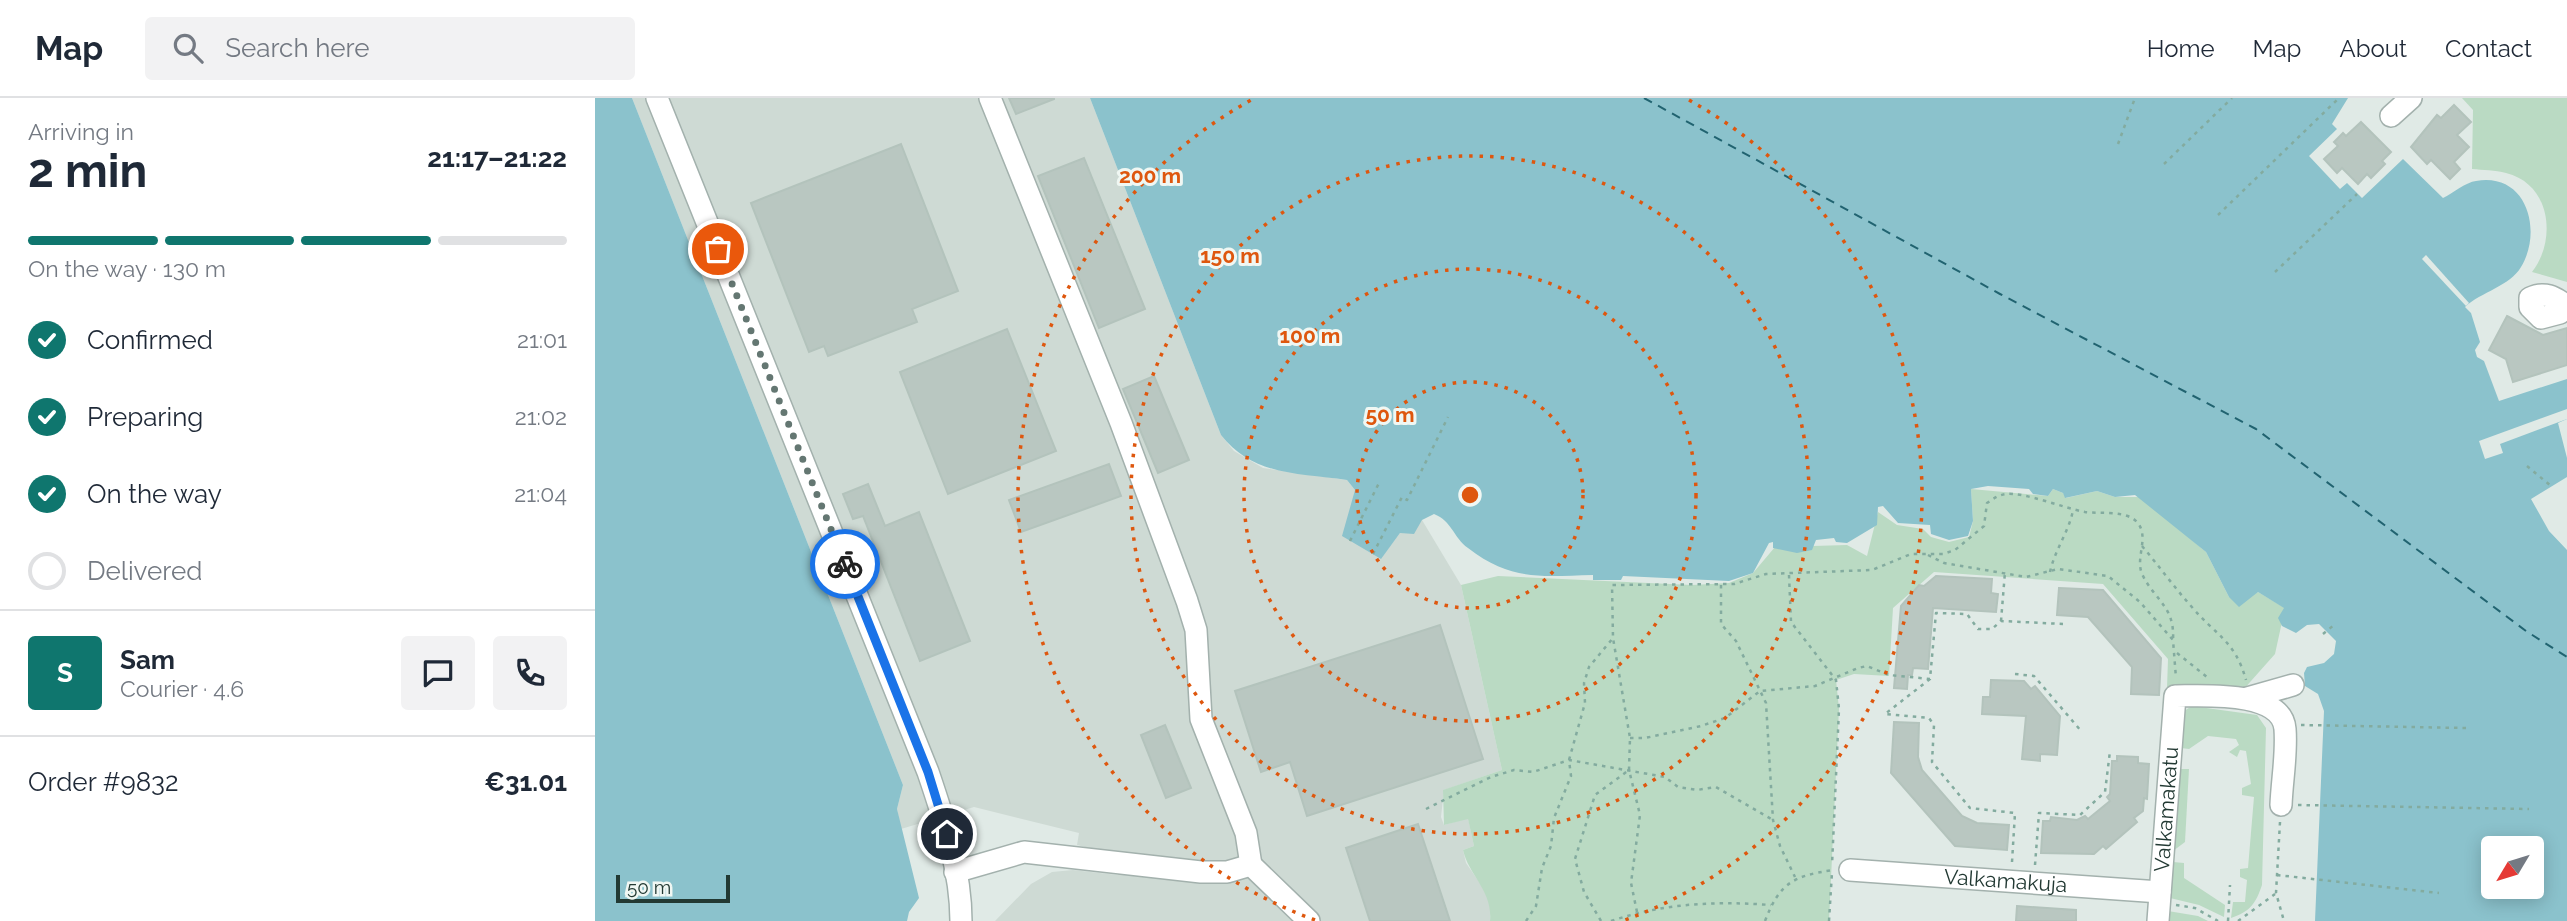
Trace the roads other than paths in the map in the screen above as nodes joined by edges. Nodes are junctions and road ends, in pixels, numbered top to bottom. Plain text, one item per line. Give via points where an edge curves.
1 (657, 98) edge
2 (990, 98) edge
3 (2411, 98) edge
4 (2391, 116) dead end
5 (2293, 685) dead end
6 (2243, 691) junction
7 (2281, 805) road end
8 (1251, 865) junction
9 (1841, 870) road end
10 (955, 872) junction
11 (2159, 905) edge
12 (961, 921) edge
13 (1309, 921) edge

1 - 10 street via 928,772
2 - 8 street via 1187,601 1196,631 1201,719 1246,833
3 - 4 street
5 - 6 street
6 - 7 street via 2270,708 2285,726
6 - 11 street, Valkamakatu via 2175,696
8 - 10 street via 1227,872 1201,872 1024,852
8 - 13 street
9 - 11 street, Valkamakuja via 2033,881
10 - 12 street

